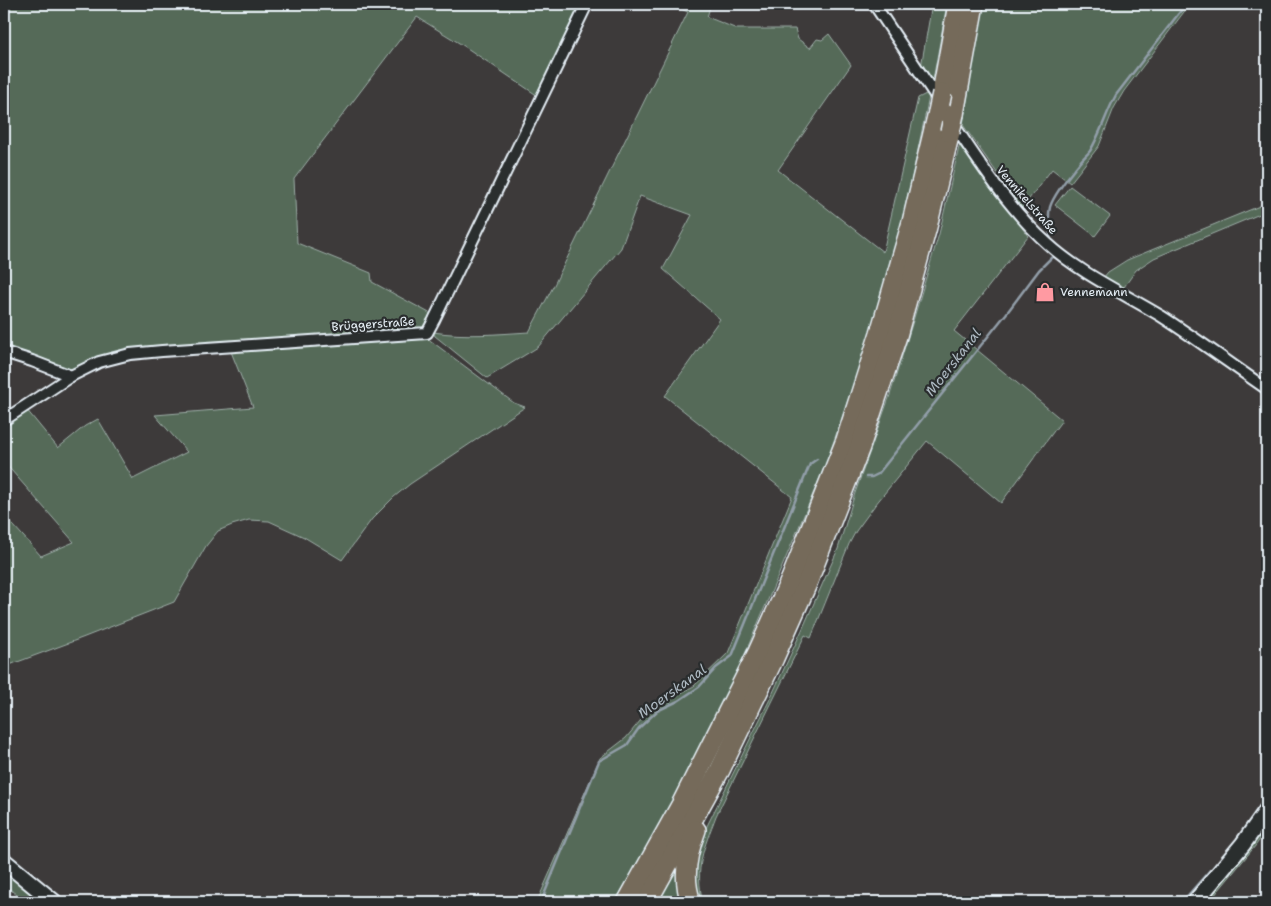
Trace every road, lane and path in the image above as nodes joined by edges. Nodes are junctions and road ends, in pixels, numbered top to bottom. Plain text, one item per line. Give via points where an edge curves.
1 (587, 4) edge
2 (874, 4) edge
3 (958, 4) edge
4 (974, 4) edge
5 (946, 113) junction
6 (4, 352) edge
7 (72, 376) junction
8 (1267, 389) edge
9 (4, 420) edge
10 (720, 770) junction
11 (1267, 810) edge
12 (4, 860) edge
13 (54, 902) edge
14 (627, 902) edge
15 (647, 902) edge
16 (690, 902) edge
17 (1195, 902) edge

1 - 7 street, Brüggerstraße via 427,332 130,354 99,362
2 - 8 street, Vennikelstraße via 985,171 1038,234 1077,267 1162,317
3 - 5 highway, bridge via 942,94
4 - 5 highway
5 - 10 highway, bridge via 950,132 927,227 897,336 860,447 806,586
5 - 14 highway via 846,440 791,580 681,805
6 - 7 street
7 - 9 street, Brüggerstraße
10 - 15 highway
10 - 16 highway via 689,852 686,880
11 - 17 main road
12 - 13 main road

